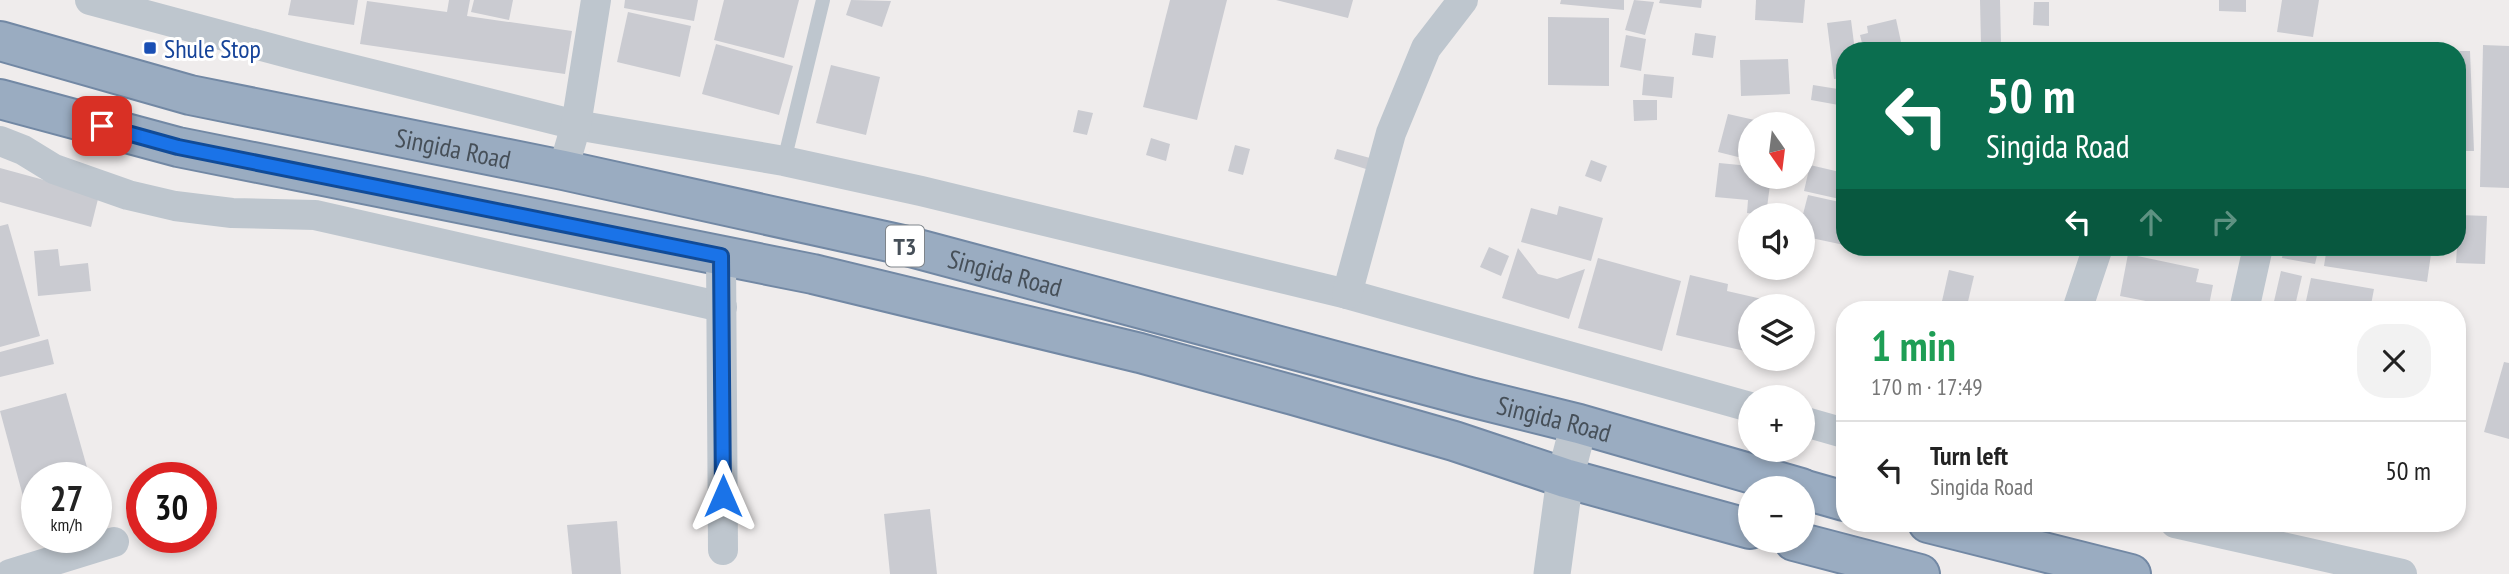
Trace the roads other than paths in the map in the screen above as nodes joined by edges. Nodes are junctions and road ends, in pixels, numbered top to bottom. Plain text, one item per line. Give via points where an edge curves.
1 (90, 0) edge
2 (596, 0) edge
3 (823, 0) edge
4 (1464, 0) edge
5 (0, 41) edge
6 (0, 99) edge
7 (576, 125) junction
8 (0, 141) edge
9 (784, 161) junction
10 (563, 170) junction
11 (721, 256) junction
12 (2095, 256) edge
13 (2256, 256) edge
14 (1347, 294) junction
15 (2080, 301) edge
16 (2246, 301) edge
17 (722, 307) junction
18 (1307, 352) junction
19 (1293, 395) junction
20 (1738, 404) edge
21 (1580, 425) junction
22 (1815, 425) edge
23 (1836, 431) edge
24 (1760, 476) edge
25 (1565, 478) junction
26 (1815, 492) edge
27 (1836, 499) edge
28 (1738, 526) edge
29 (1964, 532) edge
30 (2218, 532) edge
31 (114, 542) dead end
32 (1815, 546) edge
33 (723, 550) dead end
34 (10, 574) edge
35 (1552, 574) edge
36 (1920, 574) edge
37 (2131, 574) edge
38 (2402, 574) edge

1 - 7 street
2 - 7 street
3 - 9 lane
4 - 14 street via 1426,48 1391,133
5 - 10 highway, Singida Road / T3 via 190,95
6 - 11 highway, Singida Road / T3 via 178,147
7 - 9 street
7 - 10 street
8 - 17 street via 54,169 175,206 315,215
9 - 14 street
10 - 18 highway, Singida Road / T3 via 903,245
11 - 17 street
11 - 19 highway, Singida Road / T3 via 1140,353
12 - 15 street
13 - 16 street
14 - 20 street
17 - 33 street
18 - 19 street
18 - 21 highway, Singida Road / T3
19 - 25 highway, Singida Road / T3
21 - 24 highway, Singida Road / T3
21 - 25 street
22 - 23 street
25 - 28 highway, Singida Road / T3
25 - 35 street
26 - 27 highway, Singida Road / T3
29 - 37 highway
30 - 38 street
31 - 34 street
32 - 36 highway

